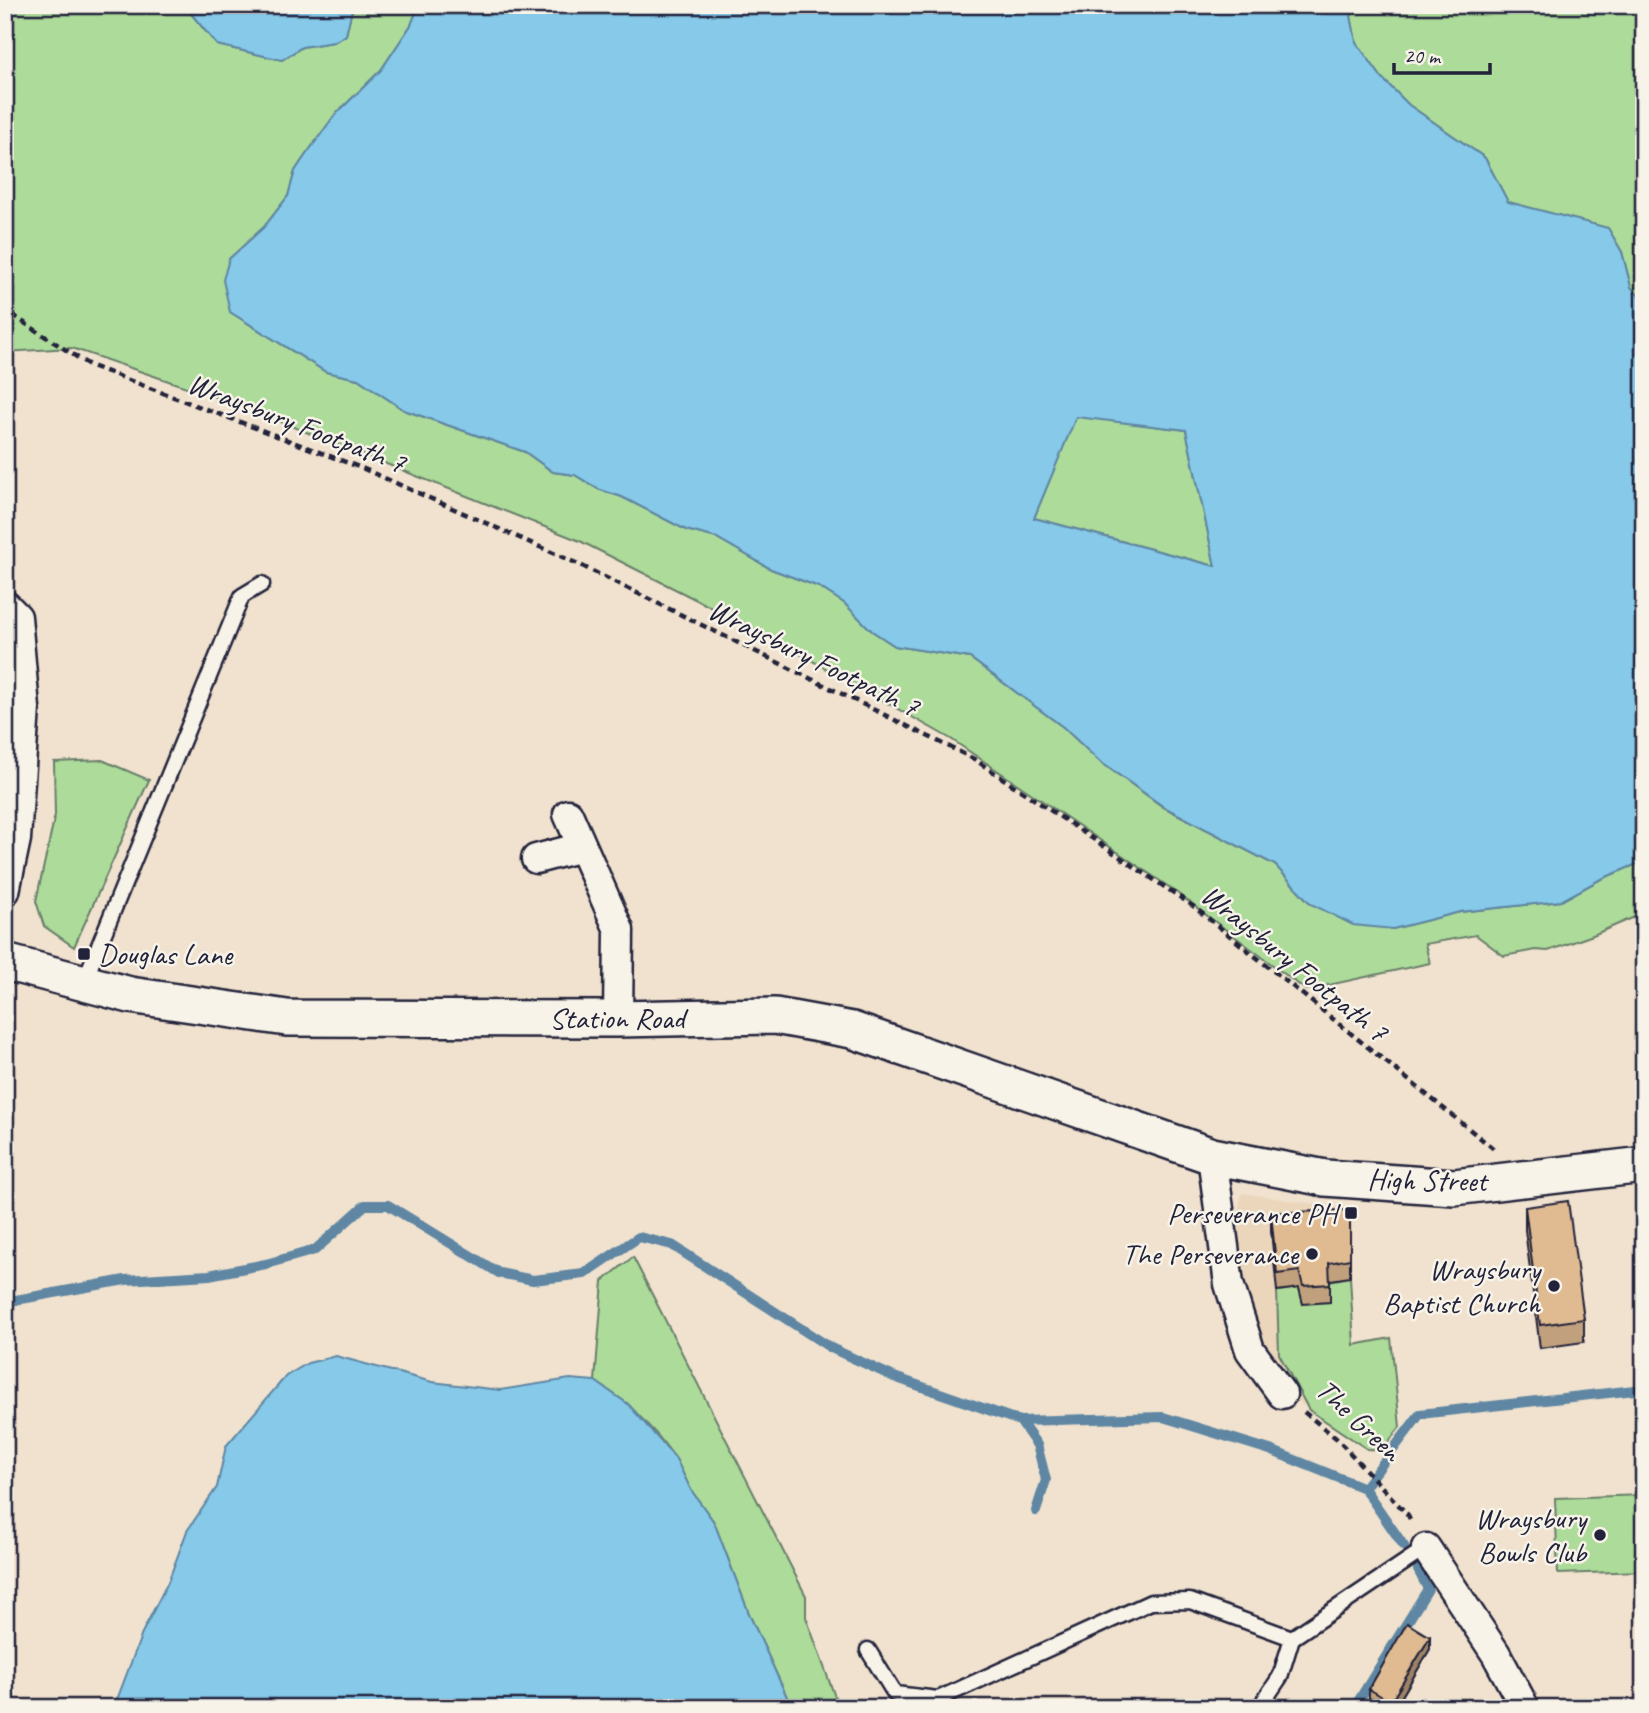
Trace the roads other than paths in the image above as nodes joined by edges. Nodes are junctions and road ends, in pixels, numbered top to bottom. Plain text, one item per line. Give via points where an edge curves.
1 (262, 584) dead end
2 (5, 605) edge
3 (568, 814) dead end
4 (582, 847) junction
5 (536, 859) dead end
6 (5, 891) edge
7 (5, 962) edge
8 (84, 984) junction
9 (618, 1019) junction
10 (1212, 1156) junction
11 (1644, 1165) edge
12 (1282, 1394) road end
13 (1426, 1548) joint
14 (1292, 1638) junction
15 (868, 1650) dead end
16 (1259, 1708) edge
17 (1525, 1708) edge

1 - 8 lane via 242,596
2 - 6 street via 17,617 24,708 16,839
3 - 4 street
4 - 5 street
4 - 9 street via 620,930
7 - 8 street, Station Road
8 - 9 street, Station Road via 287,1018
9 - 10 street, Station Road via 775,1016 852,1030
10 - 11 street, High Street via 1325,1178 1454,1187
10 - 12 street, The Green via 1229,1284 1250,1350
13 - 14 lane
13 - 17 street via 1496,1654
14 - 15 lane via 1189,1601 1151,1602 938,1699 895,1694
14 - 16 lane via 1280,1677

